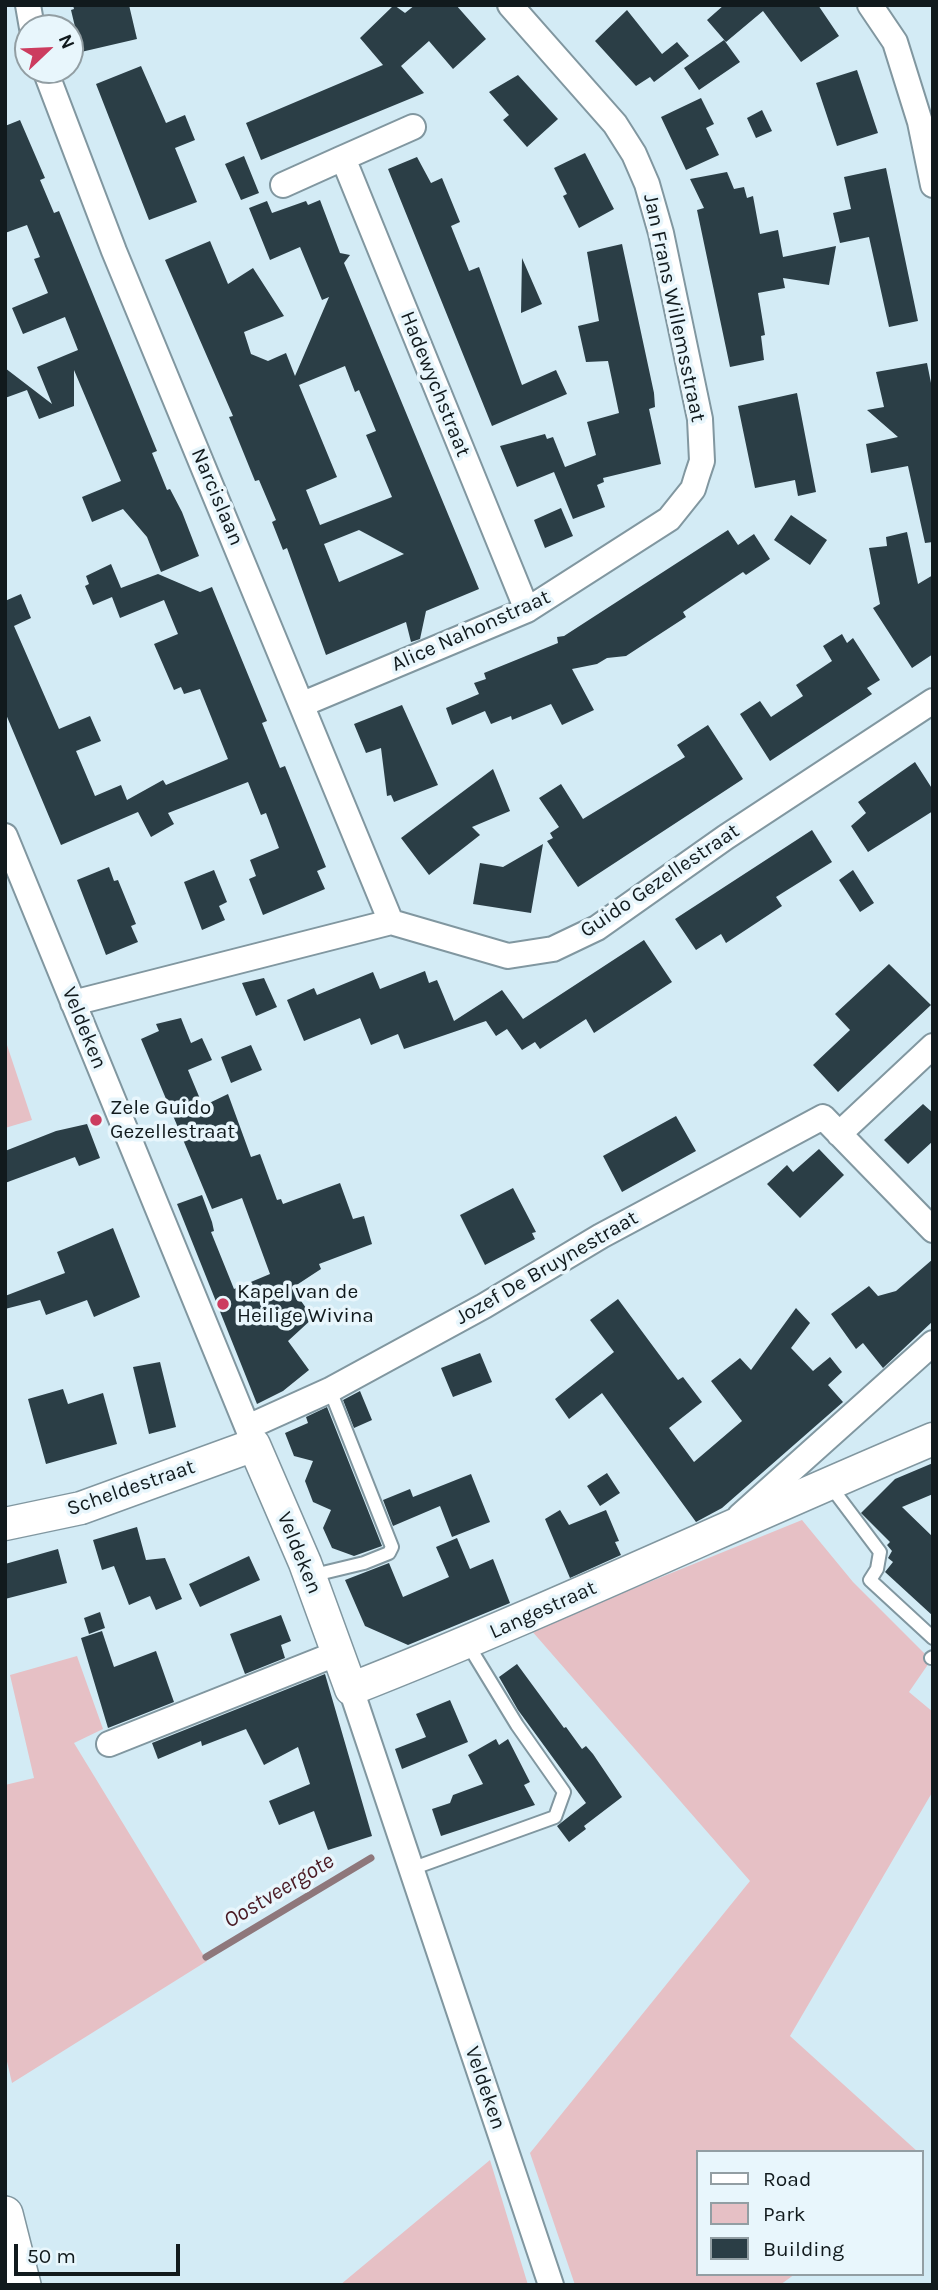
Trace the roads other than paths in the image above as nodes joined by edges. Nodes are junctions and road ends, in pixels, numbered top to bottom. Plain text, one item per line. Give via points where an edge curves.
1 (510, 5) edge
2 (870, 5) edge
3 (51, 84) edge
4 (926, 121) edge
5 (413, 127) dead end
6 (343, 159) junction
7 (283, 185) dead end
8 (933, 185) edge
9 (693, 489) joint
10 (527, 610) junction
11 (303, 704) junction
12 (930, 710) edge
13 (5, 836) edge
14 (391, 922) junction
15 (73, 1003) junction
16 (933, 1046) edge
17 (839, 1134) junction
18 (933, 1230) edge
19 (933, 1343) edge
20 (330, 1390) junction
21 (251, 1436) junction
22 (933, 1439) edge
23 (828, 1483) junction
24 (5, 1524) edge
25 (732, 1524) junction
26 (310, 1576) junction
27 (933, 1638) edge
28 (467, 1643) junction
29 (338, 1653) junction
30 (351, 1689) junction
31 (109, 1744) dead end
32 (411, 1869) junction
33 (5, 2214) edge
34 (23, 2285) edge
35 (551, 2285) edge

1 - 9 street, Jan Frans Willemsstraat via 615,124 647,184 700,419 702,461
2 - 4 street via 895,42
3 - 11 street, Narcislaan via 114,251
4 - 8 street
5 - 6 street
6 - 7 street
6 - 10 street, Hadewychstraat
9 - 10 street, Alice Nahonstraat via 680,508 656,528
10 - 11 street, Alice Nahonstraat
11 - 14 street, Narcislaan
12 - 14 street, Guido Gezellestraat via 726,837 597,928 553,949 508,956
13 - 15 street, Veldeken
14 - 15 street
15 - 21 street, Veldeken
16 - 17 street
17 - 18 street, Jozef De Bruynestraat
17 - 20 street, Jozef De Bruynestraat via 823,1117
19 - 25 street, Langestraat
20 - 21 street, Jozef De Bruynestraat
20 - 26 lane via 392,1547 389,1553 364,1563
21 - 24 street, Scheldestraat via 81,1508
21 - 26 street, Veldeken
22 - 23 street, Langestraat
23 - 25 street, Langestraat
23 - 27 lane via 880,1552 870,1580
25 - 28 street, Langestraat
26 - 29 street, Veldeken
28 - 30 street, Langestraat
28 - 32 lane via 564,1792 555,1817
29 - 30 street, Veldeken
29 - 31 street
30 - 32 street, Veldeken
32 - 35 street, Veldeken
33 - 34 main road

